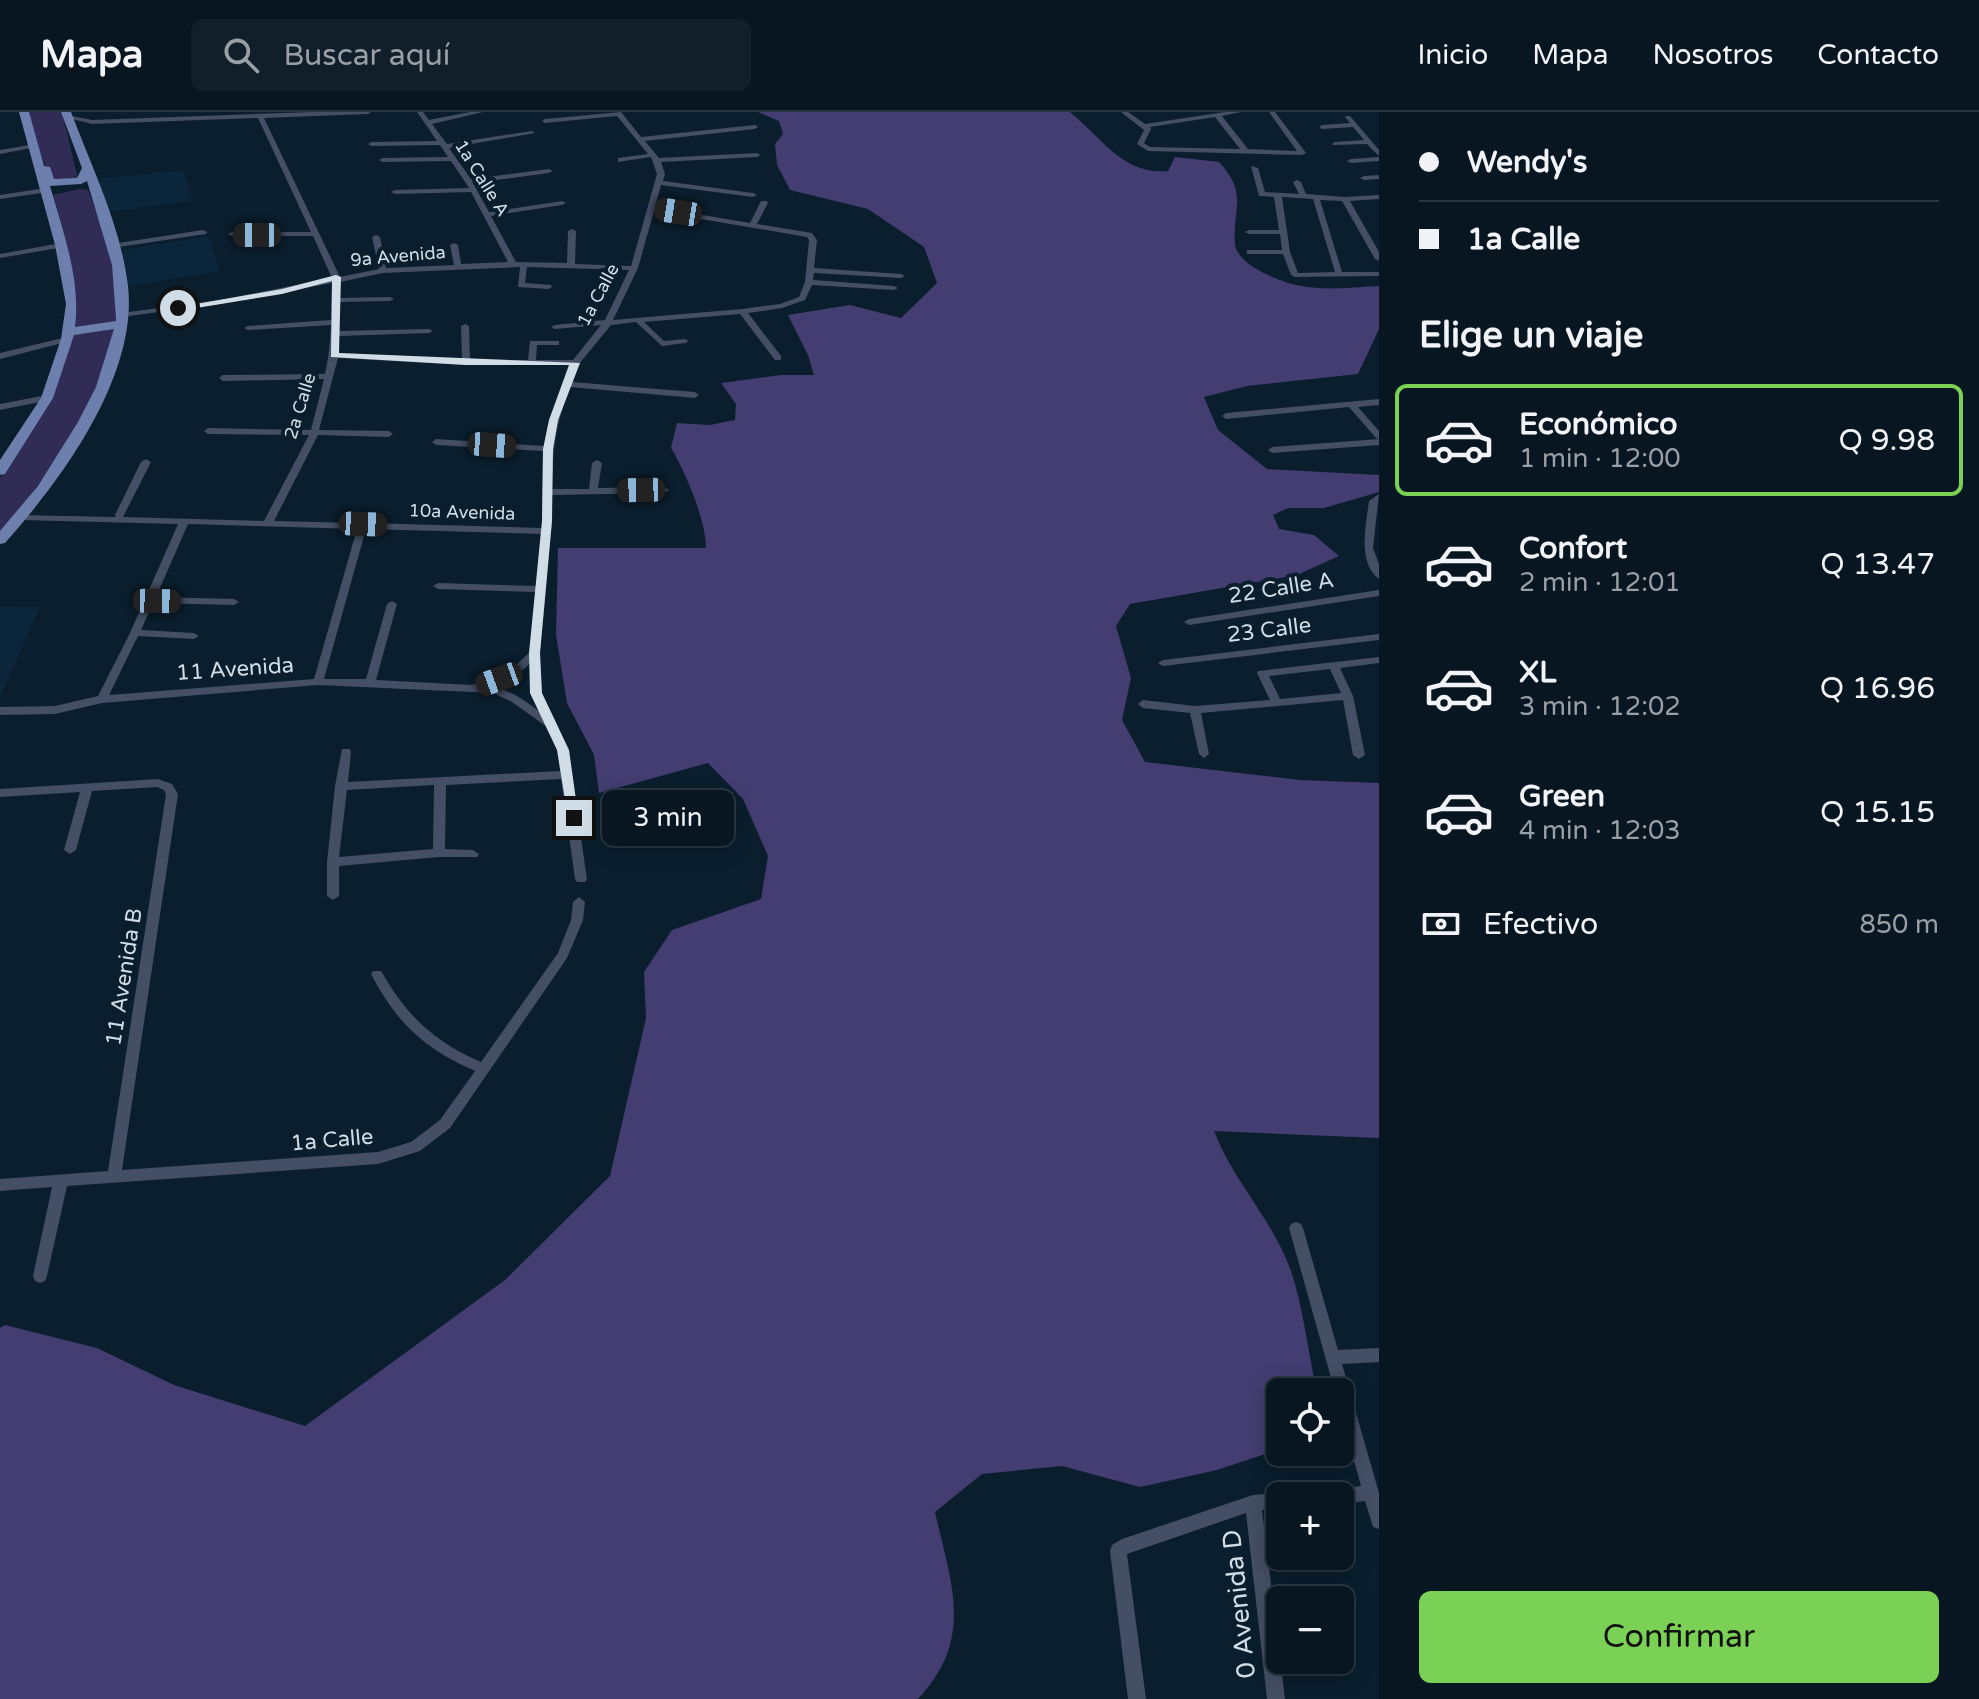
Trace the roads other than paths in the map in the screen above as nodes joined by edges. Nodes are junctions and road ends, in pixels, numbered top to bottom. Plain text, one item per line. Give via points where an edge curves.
1 (24, 112) edge
2 (368, 112) edge
3 (420, 112) edge
4 (480, 112) edge
5 (1124, 112) edge
6 (1238, 112) edge
7 (1272, 112) edge
8 (618, 113) edge
9 (227, 115) edge
10 (1217, 115) junction
11 (1348, 117) dead end
12 (261, 118) junction
13 (68, 120) edge
14 (545, 121) dead end
15 (92, 122) junction
16 (427, 123) junction
17 (1354, 125) junction
18 (1145, 126) junction
19 (755, 127) dead end
20 (1322, 127) dead end
21 (532, 133) dead end
22 (641, 139) junction
23 (1369, 142) junction
24 (371, 144) dead end
25 (1335, 144) dead end
26 (446, 150) junction
27 (0, 152) edge
28 (36, 152) junction
29 (1247, 153) junction
30 (757, 155) dead end
31 (1379, 156) edge
32 (655, 158) junction
33 (383, 160) dead end
34 (621, 160) dead end
35 (1351, 161) dead end
36 (1254, 168) dead end
37 (86, 170) junction
38 (549, 171) dead end
39 (1379, 177) edge
40 (1364, 178) dead end
41 (0, 182) edge
42 (1297, 182) dead end
43 (659, 183) junction
44 (472, 186) junction
45 (92, 188) junction
46 (46, 192) junction
47 (395, 192) dead end
48 (753, 195) dead end
49 (1278, 196) junction
50 (2, 197) edge
51 (1304, 197) junction
52 (1379, 197) edge
53 (1316, 198) junction
54 (1345, 199) junction
55 (562, 203) dead end
56 (764, 203) dead end
57 (653, 209) junction
58 (488, 214) junction
59 (753, 224) junction
60 (572, 231) dead end
61 (203, 232) dead end
62 (1249, 232) dead end
63 (1281, 232) junction
64 (232, 234) dead end
65 (315, 234) junction
66 (376, 237) dead end
67 (61, 245) junction
68 (454, 245) dead end
69 (112, 246) junction
70 (1250, 252) dead end
71 (1286, 252) junction
72 (0, 256) edge
73 (1379, 259) edge
74 (513, 264) junction
75 (524, 264) junction
76 (571, 266) junction
77 (458, 267) junction
78 (634, 268) junction
79 (810, 270) junction
80 (383, 271) junction
81 (1339, 274) junction
82 (1379, 274) edge
83 (901, 276) dead end
84 (336, 277) junction
85 (809, 282) junction
86 (548, 287) dead end
87 (894, 288) dead end
88 (390, 299) dead end
89 (335, 300) junction
90 (742, 311) junction
91 (121, 320) junction
92 (335, 322) junction
93 (640, 322) junction
94 (607, 324) junction
95 (465, 326) dead end
96 (555, 327) dead end
97 (248, 328) dead end
98 (429, 331) dead end
99 (333, 334) junction
100 (68, 335) junction
101 (685, 341) dead end
102 (556, 343) dead end
103 (334, 355) junction
104 (0, 356) edge
105 (778, 358) dead end
106 (466, 362) junction
107 (532, 362) junction
108 (575, 363) junction
109 (328, 376) junction
110 (223, 378) dead end
111 (568, 384) junction
112 (695, 395) dead end
113 (47, 398) junction
114 (1379, 402) edge
115 (1351, 404) junction
116 (0, 407) edge
117 (1226, 416) dead end
118 (208, 431) dead end
119 (314, 434) junction
120 (389, 434) dead end
121 (1379, 439) edge
122 (436, 442) dead end
123 (548, 449) junction
124 (1272, 450) dead end
125 (146, 462) dead end
126 (597, 463) dead end
127 (0, 471) edge
128 (664, 490) dead end
129 (548, 492) junction
130 (593, 492) junction
131 (1377, 498) edge
132 (33, 502) junction
133 (120, 515) junction
134 (22, 517) junction
135 (185, 520) junction
136 (269, 521) junction
137 (363, 524) junction
138 (546, 531) junction
139 (0, 540) edge
140 (1376, 562) edge
141 (1379, 576) edge
142 (438, 586) dead end
143 (541, 589) junction
144 (1379, 593) edge
145 (151, 600) junction
146 (234, 602) dead end
147 (392, 604) dead end
148 (1189, 622) dead end
149 (135, 633) junction
150 (194, 636) dead end
151 (1379, 637) edge
152 (535, 653) junction
153 (1379, 660) edge
154 (1163, 663) dead end
155 (1334, 666) junction
156 (318, 682) junction
157 (370, 683) junction
158 (473, 688) junction
159 (1348, 696) junction
160 (102, 699) junction
161 (1276, 702) junction
162 (1143, 704) dead end
163 (1195, 710) junction
164 (0, 711) edge
165 (554, 729) junction
166 (346, 752) dead end
167 (1204, 754) dead end
168 (1359, 755) dead end
169 (568, 775) junction
170 (440, 783) junction
171 (341, 786) junction
172 (87, 788) junction
173 (0, 793) edge
174 (70, 850) dead end
175 (439, 853) junction
176 (473, 854) dead end
177 (333, 862) junction
178 (581, 879) dead end
179 (333, 896) dead end
180 (579, 902) dead end
181 (377, 974) dead end
182 (484, 1069) junction
183 (114, 1175) junction
184 (61, 1180) junction
185 (0, 1185) edge
186 (1296, 1228) dead end
187 (40, 1276) dead end
188 (1379, 1355) edge
189 (1335, 1357) junction
190 (1373, 1485) edge
191 (1266, 1502) edge
192 (1253, 1503) junction
193 (1379, 1521) edge
194 (1137, 1699) edge
195 (1276, 1699) edge

1 - 28 main road
2 - 12 street
3 - 16 street, 1a Calle A
4 - 16 street
5 - 18 street
6 - 10 street
7 - 29 street via 1302,153
8 - 14 street
8 - 22 street
9 - 12 street
9 - 15 street
10 - 18 street
10 - 29 street
11 - 17 street
12 - 65 street, 2a Calle
13 - 15 street
13 - 15 street
13 - 37 main road
16 - 26 street, 1a Calle A
17 - 20 street
17 - 23 street
18 - 29 street via 1142,147
19 - 22 street
21 - 26 street via 477,139 465,149
22 - 32 street
23 - 25 street
23 - 31 street
24 - 26 street
26 - 33 street
26 - 44 street, 1a Calle A
27 - 28 street
28 - 37 main road via 50,183 81,181
28 - 46 main road
30 - 32 street
31 - 35 street
32 - 34 street
32 - 43 street, 1a Calle
36 - 49 street via 1261,194
37 - 45 main road
38 - 44 street
39 - 40 street
41 - 50 street
42 - 51 street
43 - 48 street
43 - 57 street, 1a Calle
44 - 47 street
44 - 58 street, 1a Calle A
45 - 46 main road
45 - 69 main road
46 - 50 street
46 - 67 main road
49 - 51 street
49 - 63 street
51 - 53 street
52 - 54 street
53 - 54 street
53 - 81 street
54 - 73 street
55 - 58 street
56 - 59 street
57 - 59 street
57 - 78 street, 1a Calle
58 - 74 street, 1a Calle A
59 - 79 street via 809,235
60 - 76 street
61 - 69 street
62 - 63 street
63 - 71 street
64 - 65 street
65 - 84 street, 2a Calle
66 - 80 street
67 - 72 street
67 - 100 main road via 72,291
68 - 77 street
69 - 91 main road via 122,286
70 - 71 street
71 - 81 street via 1295,275
74 - 75 street, 9a Avenida
74 - 77 street, 9a Avenida
75 - 76 street, 9a Avenida
75 - 86 street via 521,285
76 - 78 street, 9a Avenida
77 - 80 street, 9a Avenida
78 - 94 street, 1a Calle
79 - 83 street
79 - 85 street
80 - 84 street, 9a Avenida
81 - 82 street
84 - 89 street, 2a Calle
84 - 91 street, 9a Avenida
85 - 87 street
85 - 90 street via 802,298
88 - 89 street
89 - 92 street, 2a Calle
90 - 93 street
90 - 105 street
91 - 100 main road
91 - 132 main road via 100,390
92 - 97 street
92 - 99 street, 2a Calle
93 - 94 street
93 - 101 street via 662,344
94 - 96 street
94 - 108 street, 1a Calle
95 - 106 street
98 - 99 street
99 - 103 street, 2a Calle
100 - 104 street
100 - 113 main road
102 - 107 street via 533,343
103 - 106 street
103 - 109 street, 2a Calle
106 - 107 street
107 - 108 street
108 - 111 street, 1a Calle
109 - 110 street
109 - 119 street, 2a Calle
111 - 112 street
111 - 123 street, 1a Calle
113 - 116 street
113 - 127 main road
114 - 115 street
115 - 117 street
115 - 121 street
118 - 119 street
119 - 120 street
119 - 136 street, 2a Calle
121 - 124 street
122 - 123 street
123 - 129 street, 1a Calle
125 - 133 street
126 - 130 street
128 - 130 street
129 - 130 street
129 - 138 street, 1a Calle
131 - 140 street via 1368,548
132 - 133 street, 10a Avenida via 45,513
132 - 134 main road
133 - 135 street, 10a Avenida
134 - 135 street, 10a Avenida
134 - 139 main road
135 - 136 street, 10a Avenida
135 - 145 street
136 - 137 street, 10a Avenida
137 - 138 street, 10a Avenida
137 - 156 street
138 - 143 street, 1a Calle
140 - 141 street
142 - 143 street
143 - 152 street, 1a Calle
144 - 148 street, 22 Calle A
145 - 146 street
145 - 149 street
147 - 157 street
149 - 150 street
149 - 160 street
151 - 154 street, 23 Calle
152 - 158 street, 11 Avenida via 520,667
152 - 165 street, 1a Calle via 536,693
153 - 155 street
155 - 159 street
155 - 161 street via 1262,673
156 - 157 street, 11 Avenida
156 - 160 street, 11 Avenida
157 - 158 street, 11 Avenida
158 - 165 street, 11 Avenida via 516,699
159 - 161 street
159 - 168 street
160 - 164 street, 11 Avenida via 55,710
161 - 163 street
162 - 163 street
163 - 167 street
165 - 169 street, 1a Calle
166 - 171 street
169 - 170 street
169 - 178 street, 1a Calle
170 - 171 street
170 - 175 street
171 - 177 street
172 - 173 street
172 - 174 street
172 - 183 street, 11 Avenida B via 158,783 172,794
175 - 176 street
175 - 177 street
177 - 179 street
180 - 182 street, 1a Calle via 563,955
181 - 182 street via 393,1005 419,1034
182 - 183 street, 1a Calle via 445,1124 415,1147 378,1158
183 - 184 street, 1a Calle
184 - 185 street, 1a Calle
184 - 187 street
186 - 189 street
188 - 189 street
189 - 190 street
190 - 193 street
191 - 192 street
192 - 194 street via 1122,1547 1119,1558
192 - 195 street, 0 Avenida D

